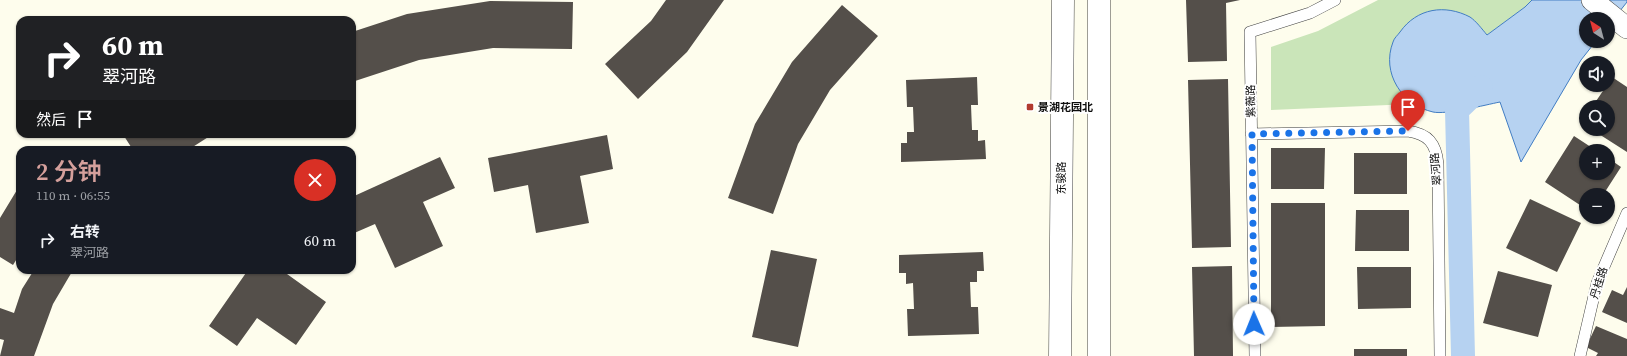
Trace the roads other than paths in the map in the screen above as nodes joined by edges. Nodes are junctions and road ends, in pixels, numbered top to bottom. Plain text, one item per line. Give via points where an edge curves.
1 (1062, 0) edge
2 (1099, 0) edge
3 (1335, 0) edge
4 (1592, 0) edge
5 (1627, 28) edge
6 (1252, 134) junction
7 (1627, 213) edge
8 (1060, 356) edge
9 (1098, 356) edge
10 (1254, 356) edge
11 (1440, 356) edge
12 (1580, 356) edge

1 - 8 street, 东骏路
2 - 9 street
3 - 6 lane, 紫薇路 via 1310,13 1250,32
4 - 5 street
6 - 10 lane, 紫薇路
6 - 11 lane, 翠河路 via 1408,131 1418,132 1433,144 1438,164
7 - 12 lane, 丹桂路 via 1597,283

